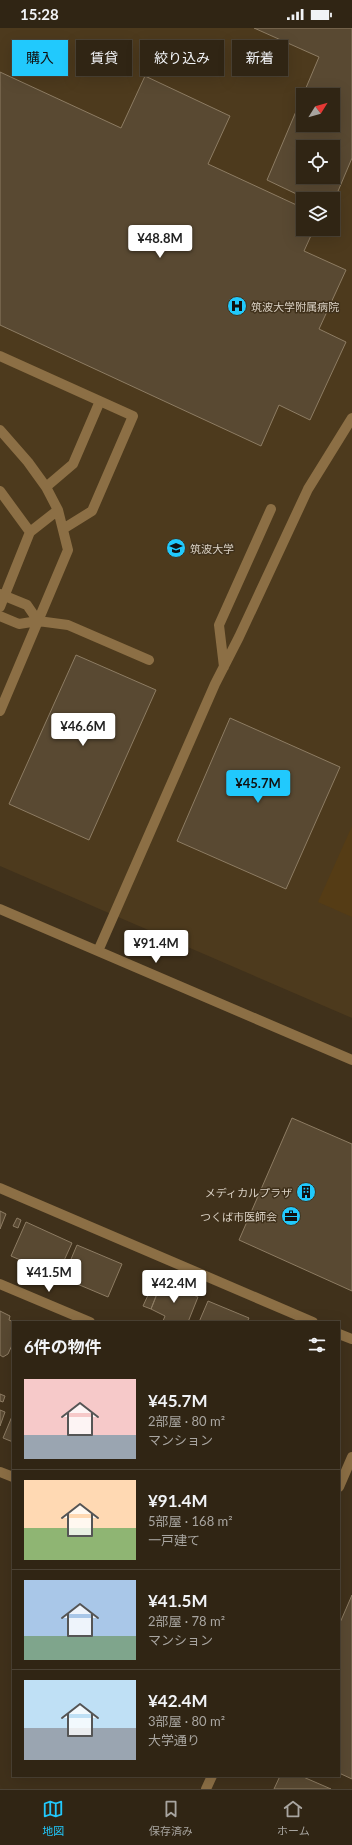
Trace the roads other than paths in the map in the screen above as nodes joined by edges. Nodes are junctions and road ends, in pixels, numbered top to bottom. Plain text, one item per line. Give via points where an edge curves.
1 (0, 356) edge
2 (100, 401) junction
3 (352, 418) edge
4 (0, 430) edge
5 (46, 487) junction
6 (0, 491) edge
7 (271, 509) dead end
8 (58, 510) junction
9 (63, 530) junction
10 (30, 532) junction
11 (2, 595) edge
12 (0, 607) edge
13 (0, 616) edge
14 (38, 621) junction
15 (149, 660) dead end
16 (224, 667) junction
17 (0, 711) edge
18 (0, 909) edge
19 (98, 951) junction
20 (352, 1060) edge
21 (0, 1188) edge
22 (0, 1284) edge
23 (88, 1321) edge
24 (310, 1321) edge
25 (340, 1334) edge
26 (352, 1339) edge
27 (352, 1457) edge
28 (0, 1472) edge
29 (12, 1478) edge
30 (340, 1485) edge
31 (212, 1777) edge
32 (206, 1789) edge

1 - 2 street
2 - 5 street via 73,464
2 - 9 street via 133,416 92,511
3 - 16 street via 308,489
4 - 5 street
5 - 8 street
6 - 10 street
7 - 16 street via 218,625
8 - 9 street
8 - 10 street
9 - 14 street via 68,550
10 - 11 street
11 - 12 street
11 - 14 street via 27,605
13 - 14 street via 19,624
14 - 15 street via 68,625
14 - 17 street
16 - 19 street via 214,684
18 - 19 street
19 - 20 street
21 - 24 street
22 - 23 street
25 - 26 street
27 - 30 street
28 - 29 street
31 - 32 street

